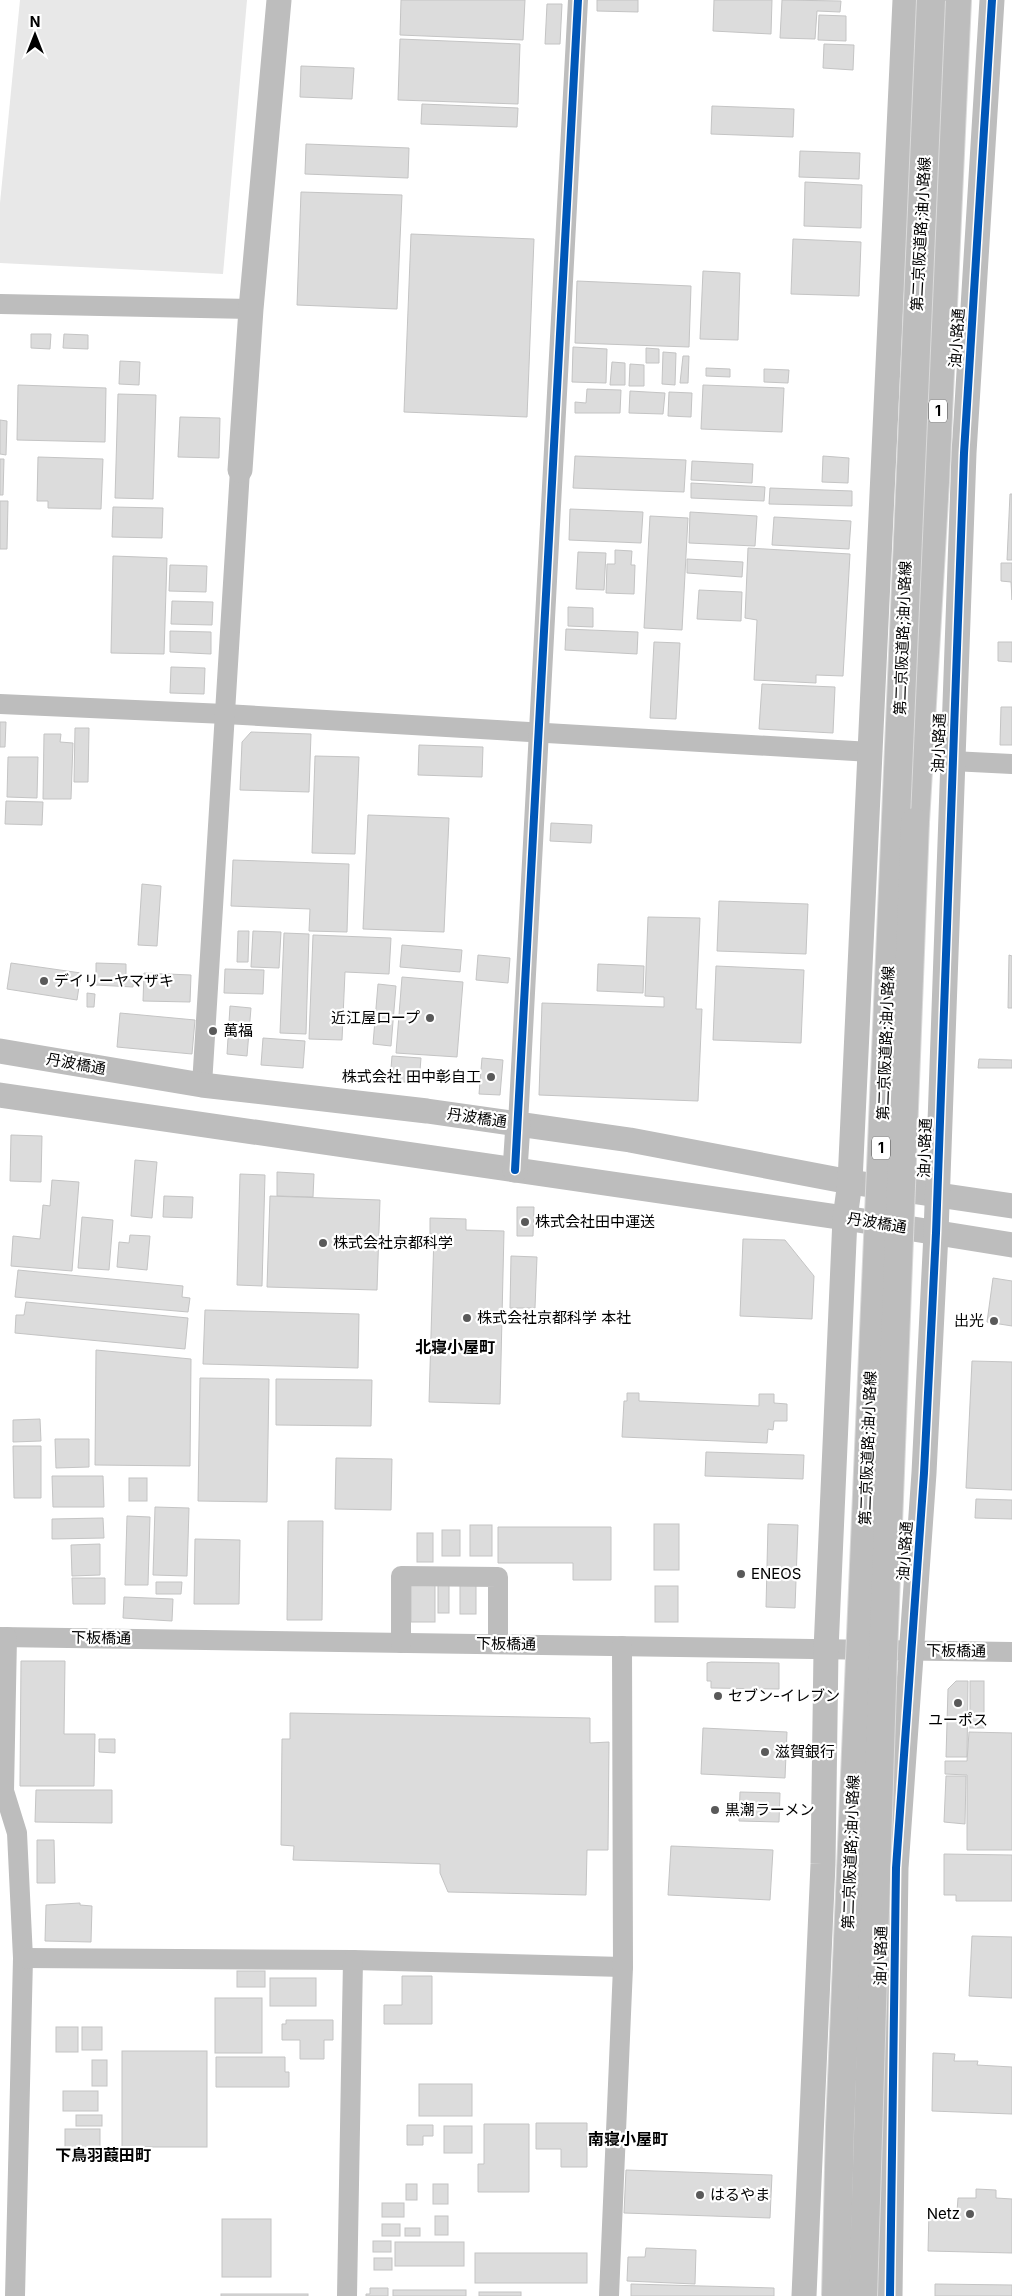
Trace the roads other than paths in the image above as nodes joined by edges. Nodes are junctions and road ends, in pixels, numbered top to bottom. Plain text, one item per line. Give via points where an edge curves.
1 (279, 0) edge
2 (578, 0) edge
3 (905, 0) edge
4 (931, 0) edge
5 (957, 0) edge
6 (992, 0) edge
7 (0, 304) edge
8 (250, 309) junction
9 (240, 470) joint
10 (0, 704) edge
11 (225, 714) junction
12 (538, 734) junction
13 (871, 752) junction
14 (952, 761) junction
15 (1012, 764) edge
16 (0, 1051) edge
17 (202, 1085) junction
18 (0, 1095) edge
19 (197, 1124) junction
20 (518, 1124) junction
21 (514, 1170) junction
22 (850, 1182) junction
23 (937, 1196) junction
24 (1012, 1206) edge
25 (845, 1218) junction
26 (936, 1233) junction
27 (1012, 1245) edge
28 (3, 1637) edge
29 (401, 1642) junction
30 (498, 1644) junction
31 (622, 1646) junction
32 (826, 1650) junction
33 (911, 1650) junction
34 (1012, 1652) edge
35 (23, 1958) junction
36 (353, 1960) junction
37 (623, 1967) junction
38 (15, 2296) edge
39 (347, 2296) edge
40 (609, 2296) edge
41 (804, 2296) edge
42 (836, 2296) edge
43 (863, 2296) edge
44 (890, 2296) edge

1 - 8 street
2 - 12 street
3 - 13 street
4 - 42 highway, 第二京阪道路;油小路線 / 1, bridge via 840,2126
5 - 43 highway, 第二京阪道路;油小路線 / 1, bridge via 915,822 883,1654
6 - 14 street, 油小路通 via 964,453
7 - 8 street
8 - 9 street
9 - 11 street
10 - 11 street
11 - 12 street
11 - 17 street
12 - 13 street
12 - 20 street
13 - 22 street
14 - 15 street
14 - 23 street, 油小路通
16 - 17 street, 丹波橋通
17 - 19 street
17 - 20 street, 丹波橋通
18 - 19 street, 丹波橋通
19 - 21 street, 丹波橋通
20 - 21 street
20 - 22 street, 丹波橋通 via 630,1140
21 - 25 street, 丹波橋通
22 - 23 street, 丹波橋通
22 - 25 street
23 - 24 street, 丹波橋通
23 - 26 street, 油小路通
25 - 26 street, 丹波橋通
25 - 32 street
26 - 27 street, 丹波橋通
26 - 33 street, 油小路通
28 - 29 street, 下板橋通
28 - 35 street via 4,1791 17,1833
29 - 30 street, 下板橋通
29 - 30 street via 401,1576 498,1577
30 - 31 street, 下板橋通
31 - 32 street, 下板橋通
31 - 37 street
32 - 33 street, 下板橋通
32 - 41 street via 822,1864
33 - 34 street, 下板橋通
33 - 44 street, 油小路通 via 896,1868
35 - 36 street
35 - 38 street
36 - 37 street
36 - 39 street
37 - 40 street

